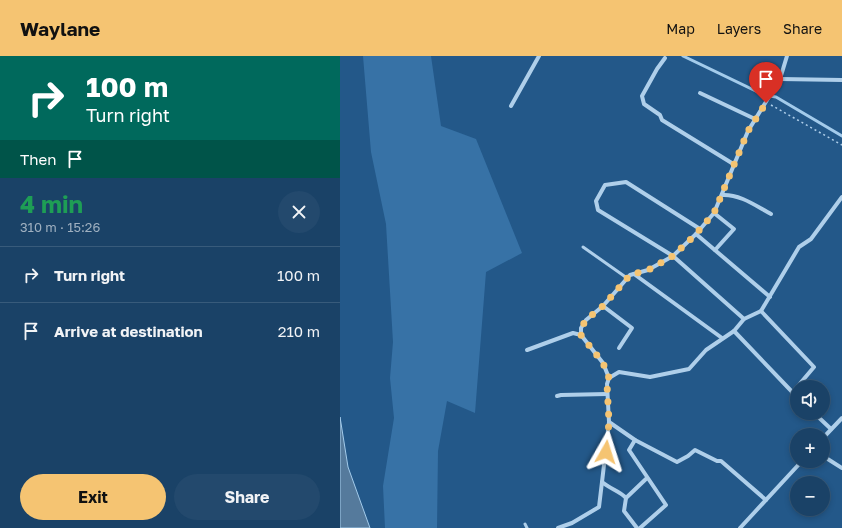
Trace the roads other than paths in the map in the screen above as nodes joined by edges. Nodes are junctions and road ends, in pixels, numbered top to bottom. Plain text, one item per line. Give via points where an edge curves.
1 (539, 56) edge
2 (787, 56) edge
3 (665, 58) dead end
4 (780, 79) junction
5 (842, 80) edge
6 (700, 93) dead end
7 (511, 106) dead end
8 (755, 119) junction
9 (735, 165) junction
10 (722, 195) junction
11 (842, 198) edge
12 (714, 213) junction
13 (771, 214) dead end
14 (700, 229) junction
15 (696, 234) junction
16 (583, 247) dead end
17 (716, 250) junction
18 (673, 256) junction
19 (634, 274) junction
20 (627, 278) junction
21 (770, 297) junction
22 (603, 306) junction
23 (761, 311) junction
24 (744, 319) junction
25 (734, 331) junction
26 (581, 335) junction
27 (722, 338) junction
28 (619, 348) dead end
29 (527, 350) dead end
30 (609, 378) junction
31 (803, 380) edge
32 (790, 391) edge
33 (607, 394) junction
34 (558, 396) dead end
35 (842, 418) edge
36 (821, 420) edge
37 (609, 422) junction
38 (831, 429) joint
39 (635, 440) junction
40 (830, 460) edge
41 (796, 468) edge
42 (842, 468) edge
43 (647, 478) junction
44 (602, 482) junction
45 (626, 498) junction
46 (766, 500) junction
47 (525, 524) dead end
48 (527, 528) edge
49 (558, 528) edge
50 (639, 528) edge
51 (740, 528) edge

1 - 7 street
2 - 4 street
3 - 9 street via 642,96 644,104 660,115 662,120
4 - 5 street
4 - 8 street
6 - 8 street
8 - 9 street
9 - 10 street
10 - 12 street
10 - 13 street via 730,194 747,200
11 - 21 street via 811,239 799,247
12 - 14 street
12 - 17 street via 734,229
14 - 15 street
14 - 18 street via 626,182 605,185 596,201 598,210
15 - 17 street
15 - 18 street
16 - 20 lane
17 - 21 street
18 - 19 street via 648,270
18 - 24 street
19 - 20 street
19 - 27 street
20 - 22 street
21 - 23 street
22 - 26 street via 586,320 581,328
22 - 28 street via 632,328
23 - 24 street
23 - 31 street via 814,367
24 - 25 street
25 - 27 street
25 - 32 street
26 - 29 street via 573,333
26 - 30 street via 603,363
27 - 30 street via 706,350 690,369 650,377 619,372
30 - 33 street
33 - 34 street
33 - 37 street
35 - 38 street
36 - 38 street
37 - 39 street
37 - 44 street
39 - 43 street via 629,450
39 - 46 street via 677,462 695,450 721,461
40 - 42 street
41 - 46 street
43 - 45 street
43 - 50 street via 666,505
44 - 45 street
44 - 49 street via 599,507
45 - 50 street via 624,511
46 - 51 street
47 - 48 lane

